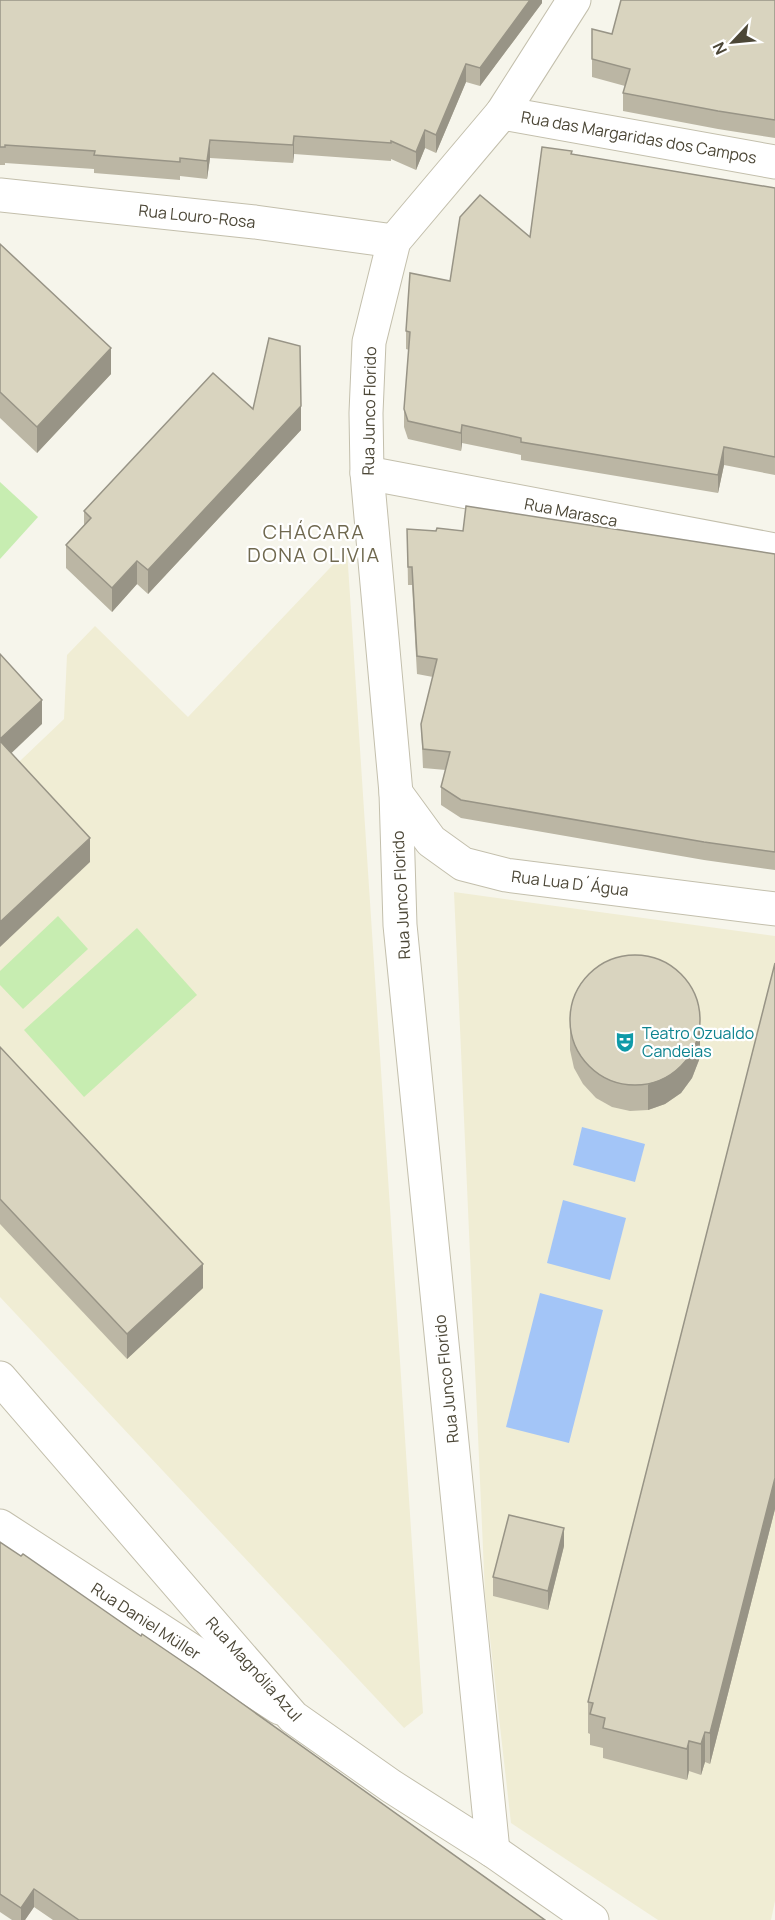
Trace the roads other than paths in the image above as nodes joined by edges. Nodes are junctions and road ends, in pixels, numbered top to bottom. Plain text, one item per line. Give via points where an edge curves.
1 (574, 0) edge
2 (502, 113) junction
3 (775, 162) edge
4 (0, 195) edge
5 (394, 242) junction
6 (367, 473) junction
7 (775, 550) edge
8 (396, 793) junction
9 (775, 909) edge
10 (0, 1378) edge
11 (0, 1526) edge
12 (292, 1717) junction
13 (493, 1851) junction
14 (592, 1920) edge

1 - 2 street, Rua Junco Florido
2 - 3 street, Rua das Margaridas dos Campos
2 - 5 street, Rua Junco Florido
4 - 5 street, Rua Louro-Rosa via 255,222
5 - 6 street, Rua Junco Florido via 369,342
6 - 7 street, Rua Marasca
6 - 8 street, Rua Junco Florido
8 - 9 street, Rua Lua D´Água via 431,842 463,864 506,875
8 - 13 street, Rua Junco Florido via 400,925
10 - 12 street, Rua Magnólia Azul
11 - 12 street, Rua Daniel Müller
12 - 13 street, Rua Magnólia Azul
13 - 14 street, Rua Magnólia Azul

